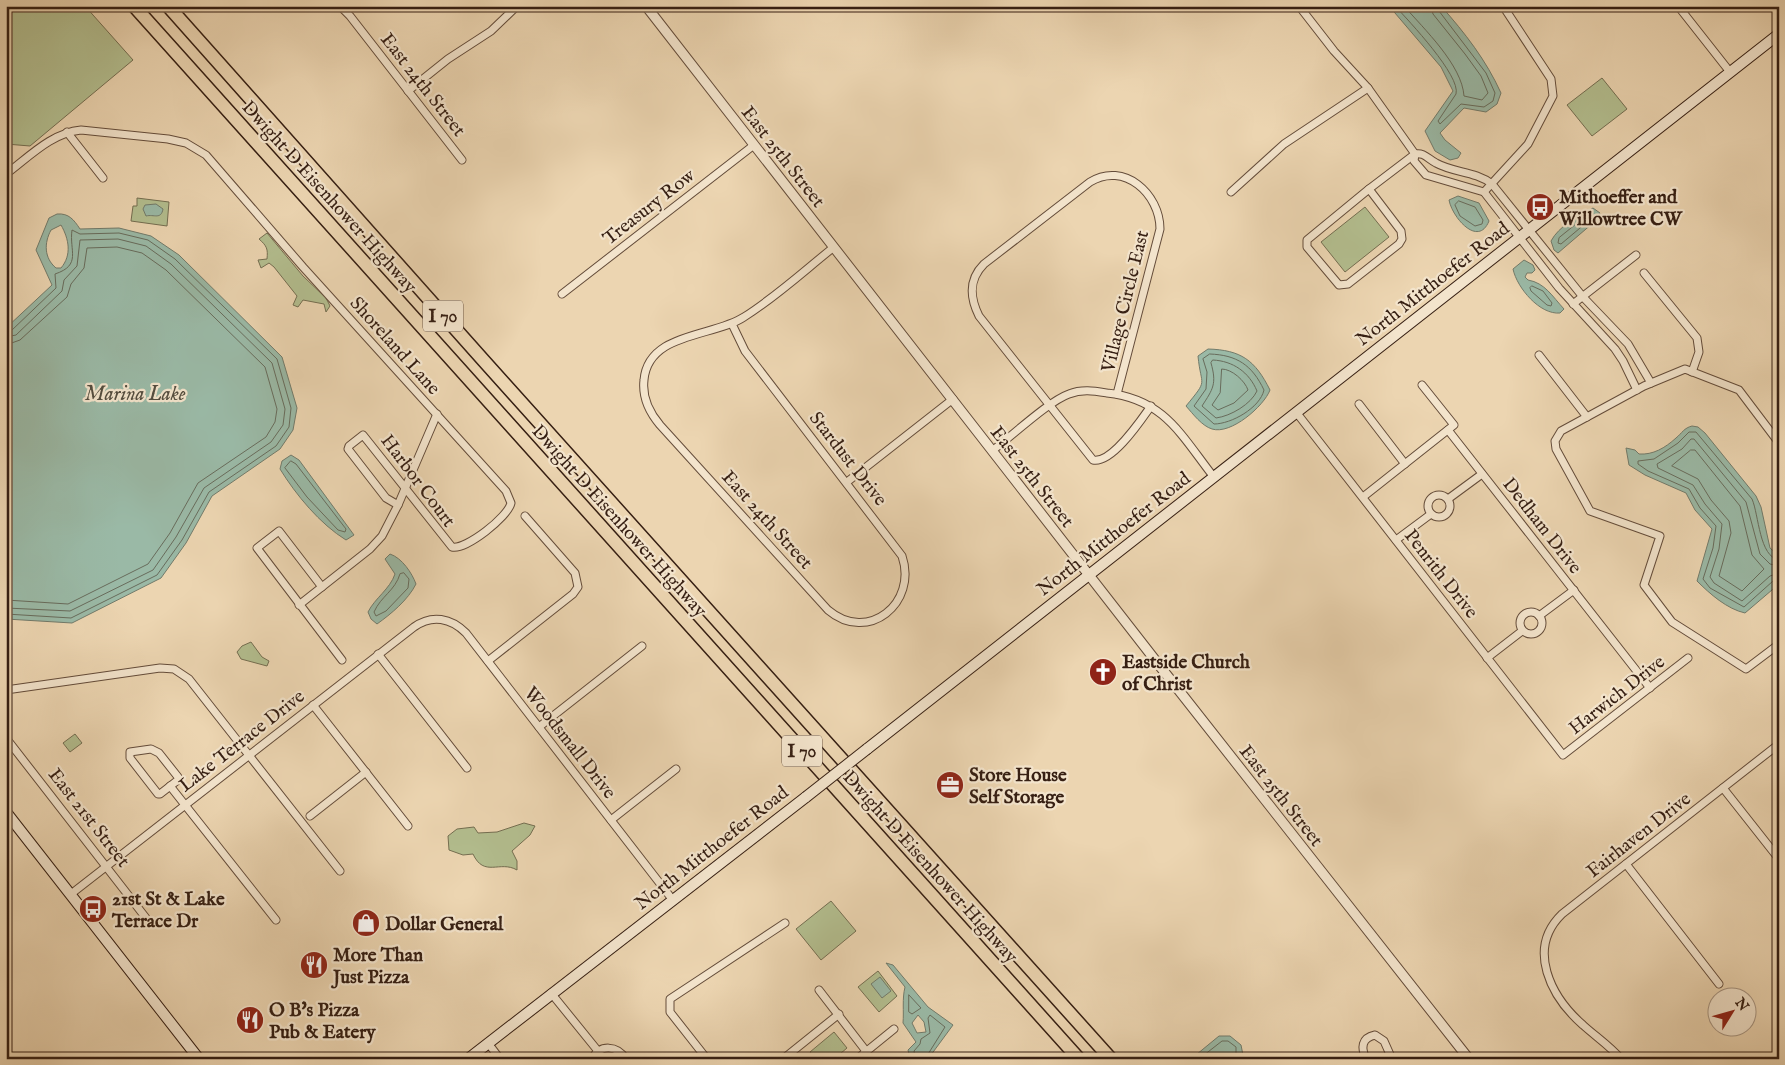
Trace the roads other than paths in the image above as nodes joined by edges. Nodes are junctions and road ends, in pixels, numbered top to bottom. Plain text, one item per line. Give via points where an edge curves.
1 (134, 6) edge
2 (168, 6) edge
3 (340, 6) edge
4 (517, 6) edge
5 (646, 6) edge
6 (1299, 6) edge
7 (1504, 6) edge
8 (1678, 6) edge
9 (1779, 34) edge
10 (1730, 72) junction
11 (1368, 88) junction
12 (408, 91) junction
13 (68, 132) junction
14 (754, 144) junction
15 (1414, 154) junction
16 (462, 160) dead end
17 (6, 174) edge
18 (103, 178) dead end
19 (1492, 184) junction
20 (1369, 189) junction
21 (1231, 192) dead end
22 (1484, 192) junction
23 (1530, 229) junction
24 (1519, 237) junction
25 (834, 247) junction
26 (1636, 255) dead end
27 (1644, 273) dead end
28 (562, 294) dead end
29 (1583, 296) junction
30 (1573, 304) junction
31 (732, 324) junction
32 (1539, 355) dead end
33 (1692, 372) junction
34 (1422, 384) dead end
35 (1644, 386) junction
36 (1118, 394) junction
37 (954, 399) junction
38 (1359, 404) dead end
39 (1152, 406) junction
40 (1050, 407) junction
41 (1296, 412) junction
42 (437, 414) junction
43 (1587, 417) junction
44 (1448, 430) junction
45 (1779, 443) edge
46 (993, 450) junction
47 (1405, 464) junction
48 (1482, 474) junction
49 (1213, 476) junction
50 (847, 482) junction
51 (405, 489) junction
52 (1363, 497) junction
53 (1448, 499) junction
54 (398, 505) junction
55 (1431, 514) junction
56 (525, 516) dead end
57 (1396, 540) junction
58 (456, 548) joint
59 (1089, 574) junction
60 (322, 587) junction
61 (1574, 590) junction
62 (299, 605) junction
63 (883, 616) joint
64 (1540, 616) junction
65 (435, 619) joint
66 (1522, 631) junction
67 (1779, 644) edge
68 (642, 646) dead end
69 (378, 654) junction
70 (1487, 658) junction
71 (1688, 658) dead end
72 (342, 660) dead end
73 (488, 662) junction
74 (1650, 688) junction
75 (6, 690) edge
76 (314, 705) junction
77 (539, 727) junction
78 (6, 738) edge
79 (1779, 744) edge
80 (249, 755) junction
81 (1563, 755) joint
82 (467, 768) dead end
83 (676, 769) dead end
84 (366, 772) junction
85 (170, 786) junction
86 (1723, 788) junction
87 (185, 805) junction
88 (6, 812) edge
89 (310, 816) dead end
90 (611, 820) junction
91 (408, 826) dead end
92 (1779, 859) edge
93 (1626, 864) junction
94 (106, 866) junction
95 (340, 871) dead end
96 (71, 894) junction
97 (672, 899) junction
98 (146, 918) dead end
99 (276, 920) dead end
100 (785, 923) dead end
101 (1719, 984) dead end
102 (819, 990) dead end
103 (552, 993) junction
104 (839, 1014) junction
105 (894, 1029) dead end
106 (488, 1043) junction
107 (598, 1051) junction
108 (793, 1051) junction
109 (866, 1051) junction
110 (199, 1059) edge
111 (468, 1059) edge
112 (500, 1059) edge
113 (592, 1059) edge
114 (626, 1059) edge
115 (707, 1059) edge
116 (783, 1059) edge
117 (799, 1059) edge
118 (856, 1059) edge
119 (1080, 1059) edge
120 (1111, 1059) edge
121 (1366, 1059) edge
122 (1392, 1059) edge
123 (1469, 1059) edge
124 (1621, 1059) edge

1 - 119 highway, Dwight D Eisenhower Highway / I 70
2 - 120 highway, Dwight D Eisenhower Highway / I 70
3 - 12 street, East 24th Street
4 - 12 street via 491,31
5 - 14 street, East 25th Street
6 - 11 street
7 - 19 street via 1551,79 1553,91 1533,137
8 - 10 street
9 - 10 main road, North Mitthoefer Road
10 - 23 main road, North Mitthoefer Road
11 - 15 street
11 - 21 street via 1284,144
12 - 16 street, East 24th Street
13 - 17 street via 47,142
13 - 18 street
13 - 42 street, Shoreland Lane via 85,130 168,138 206,155
14 - 25 street, East 25th Street
14 - 28 street, Treasury Row
15 - 19 street via 1425,155 1445,167 1484,178
15 - 20 street
15 - 22 street via 1414,161 1426,175
19 - 22 street
19 - 23 street
20 - 20 street via 1307,240 1307,247 1339,285 1348,284 1402,239 1401,231
22 - 24 street
23 - 24 main road, North Mitthoefer Road
23 - 29 street
24 - 30 street
24 - 41 main road, North Mitthoefer Road
25 - 31 street
25 - 37 street, East 25th Street
26 - 29 street
27 - 33 street via 1697,338 1699,352
29 - 30 street
29 - 35 street via 1628,344
30 - 35 street
31 - 50 street, Stardust Drive via 745,351
31 - 63 street, East 24th Street via 673,342 657,353 644,377 647,404 660,425 828,610 841,619 856,622
32 - 43 street
33 - 35 street via 1685,369
33 - 45 street via 1739,390
34 - 44 street, Dedham Drive via 1454,425
35 - 43 street
36 - 39 street
36 - 40 street via 1076,392
36 - 40 street, Village Circle East via 1160,229 1159,214 1148,197 1134,182 1118,174 1090,182 984,264 973,284 973,302 979,316
37 - 46 street, East 25th Street
37 - 50 street
38 - 47 street
39 - 40 street via 1122,443 1103,459 1096,460 1090,458
39 - 49 street via 1169,420
40 - 46 street
41 - 49 main road, North Mitthoefer Road
41 - 52 street, Penrith Drive
42 - 51 street
42 - 58 street, Shoreland Lane via 506,491 511,503 505,515 464,546
43 - 67 street via 1558,433 1556,449 1590,511 1660,536 1644,585 1672,622 1746,669
44 - 47 street
44 - 48 street, Dedham Drive
46 - 59 street, East 25th Street
47 - 52 street
48 - 53 street
48 - 61 street, Dedham Drive
49 - 59 main road, North Mitthoefer Road
50 - 63 street, Stardust Drive via 898,549 906,567 903,593
51 - 54 street
51 - 54 street, Harbor Court via 364,435 349,446 348,449 386,498
51 - 58 street, Harbor Court via 448,544
52 - 57 street, Penrith Drive
53 - 55 street via 1450,510 1445,516 1438,518
53 - 55 street via 1438,495 1432,497 1428,504
54 - 60 street via 377,542
55 - 57 street
56 - 73 street via 576,573 578,586 573,594
57 - 70 street, Penrith Drive
59 - 97 main road, North Mitthoefer Road, bridge
59 - 123 street, East 25th Street
60 - 62 street
60 - 62 street via 279,531 276,532 257,550
61 - 64 street
61 - 74 street, Dedham Drive
62 - 72 street
64 - 66 street via 1542,625 1539,632 1532,635
64 - 66 street via 1531,612 1524,614 1520,620
65 - 69 street, Lake Terrace Drive via 417,624
65 - 73 street, Woodsmall Drive via 450,621 460,628
66 - 70 street
68 - 77 street
69 - 76 street, Lake Terrace Drive
69 - 82 street
70 - 81 street, Penrith Drive
71 - 74 street, Harwich Drive
73 - 77 street, Woodsmall Drive
74 - 81 street, Harwich Drive
75 - 80 street via 162,668 177,671 189,679
76 - 80 street, Lake Terrace Drive
76 - 84 street
77 - 90 street, Woodsmall Drive
78 - 94 street, East 21st Street
79 - 86 street, Fairhaven Drive
80 - 87 street, Lake Terrace Drive
80 - 95 street
83 - 90 street
84 - 89 street
84 - 91 street
85 - 85 street via 178,777 157,751 130,752 130,758 158,794
85 - 87 street
86 - 92 street
86 - 93 street, Fairhaven Drive
87 - 94 street, Lake Terrace Drive
87 - 99 street
88 - 96 main road
90 - 97 street, Woodsmall Drive
93 - 101 street
93 - 124 street, Fairhaven Drive via 1557,920 1545,942 1544,966 1551,985 1579,1021
94 - 96 street, Lake Terrace Drive
94 - 98 street, East 21st Street
96 - 110 main road
97 - 103 main road, North Mitthoefer Road
100 - 115 street via 670,999 670,1012
102 - 104 street
103 - 106 main road, North Mitthoefer Road
103 - 107 street
104 - 108 street
104 - 109 street
105 - 109 street
106 - 111 main road, North Mitthoefer Road
106 - 112 street
107 - 113 street
107 - 114 street via 614,1048
108 - 116 street
108 - 117 street
109 - 118 street
121 - 122 street via 1363,1044 1372,1035 1382,1038

